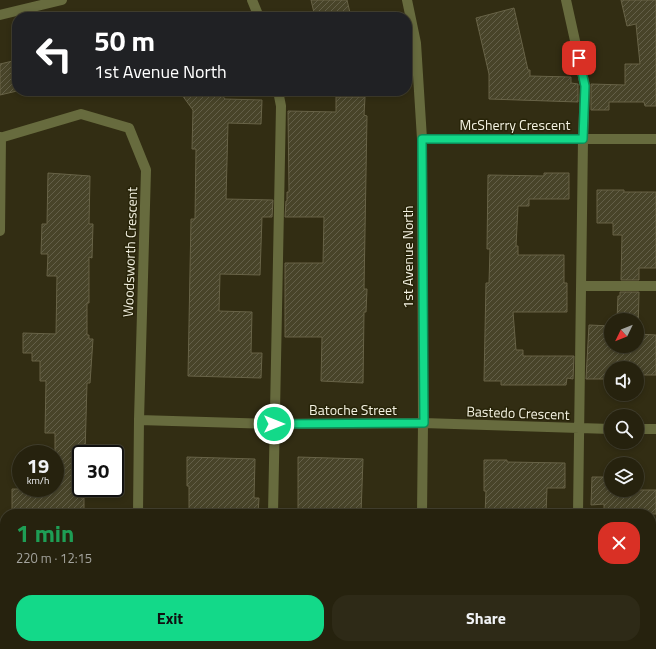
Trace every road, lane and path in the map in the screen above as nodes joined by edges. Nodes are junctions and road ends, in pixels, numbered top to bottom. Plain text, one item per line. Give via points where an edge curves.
1 (62, 0) edge
2 (252, 0) edge
3 (407, 0) edge
4 (566, 0) edge
5 (12, 12) edge
6 (12, 12) edge
7 (257, 12) edge
8 (410, 12) edge
9 (0, 15) edge
10 (412, 24) edge
11 (279, 96) edge
12 (0, 138) edge
13 (422, 139) junction
14 (583, 139) junction
15 (656, 139) edge
16 (0, 231) edge
17 (581, 286) junction
18 (656, 286) edge
19 (140, 420) junction
20 (424, 423) junction
21 (274, 424) junction
22 (579, 429) junction
23 (604, 429) edge
24 (644, 429) edge
25 (656, 429) edge
26 (138, 509) edge
27 (273, 509) edge
28 (422, 509) edge
29 (578, 509) edge

1 - 5 street
2 - 7 street
3 - 8 street, 1st Avenue North
4 - 14 street via 585,86
6 - 9 street
10 - 13 street, 1st Avenue North via 416,43
11 - 21 street via 281,106
12 - 16 street
12 - 19 street, Woodsworth Crescent via 81,114 129,128 146,170
13 - 14 street, McSherry Crescent
13 - 20 street, 1st Avenue North
14 - 15 street, McSherry Crescent
14 - 17 street
17 - 18 street
17 - 22 street
19 - 21 street, Batoche Street
19 - 26 street, Woodsworth Crescent
20 - 21 street, Batoche Street
20 - 22 street, Bastedo Crescent
20 - 28 street, 1st Avenue North
21 - 27 street
22 - 23 street, Bastedo Crescent
22 - 29 street
24 - 25 street

